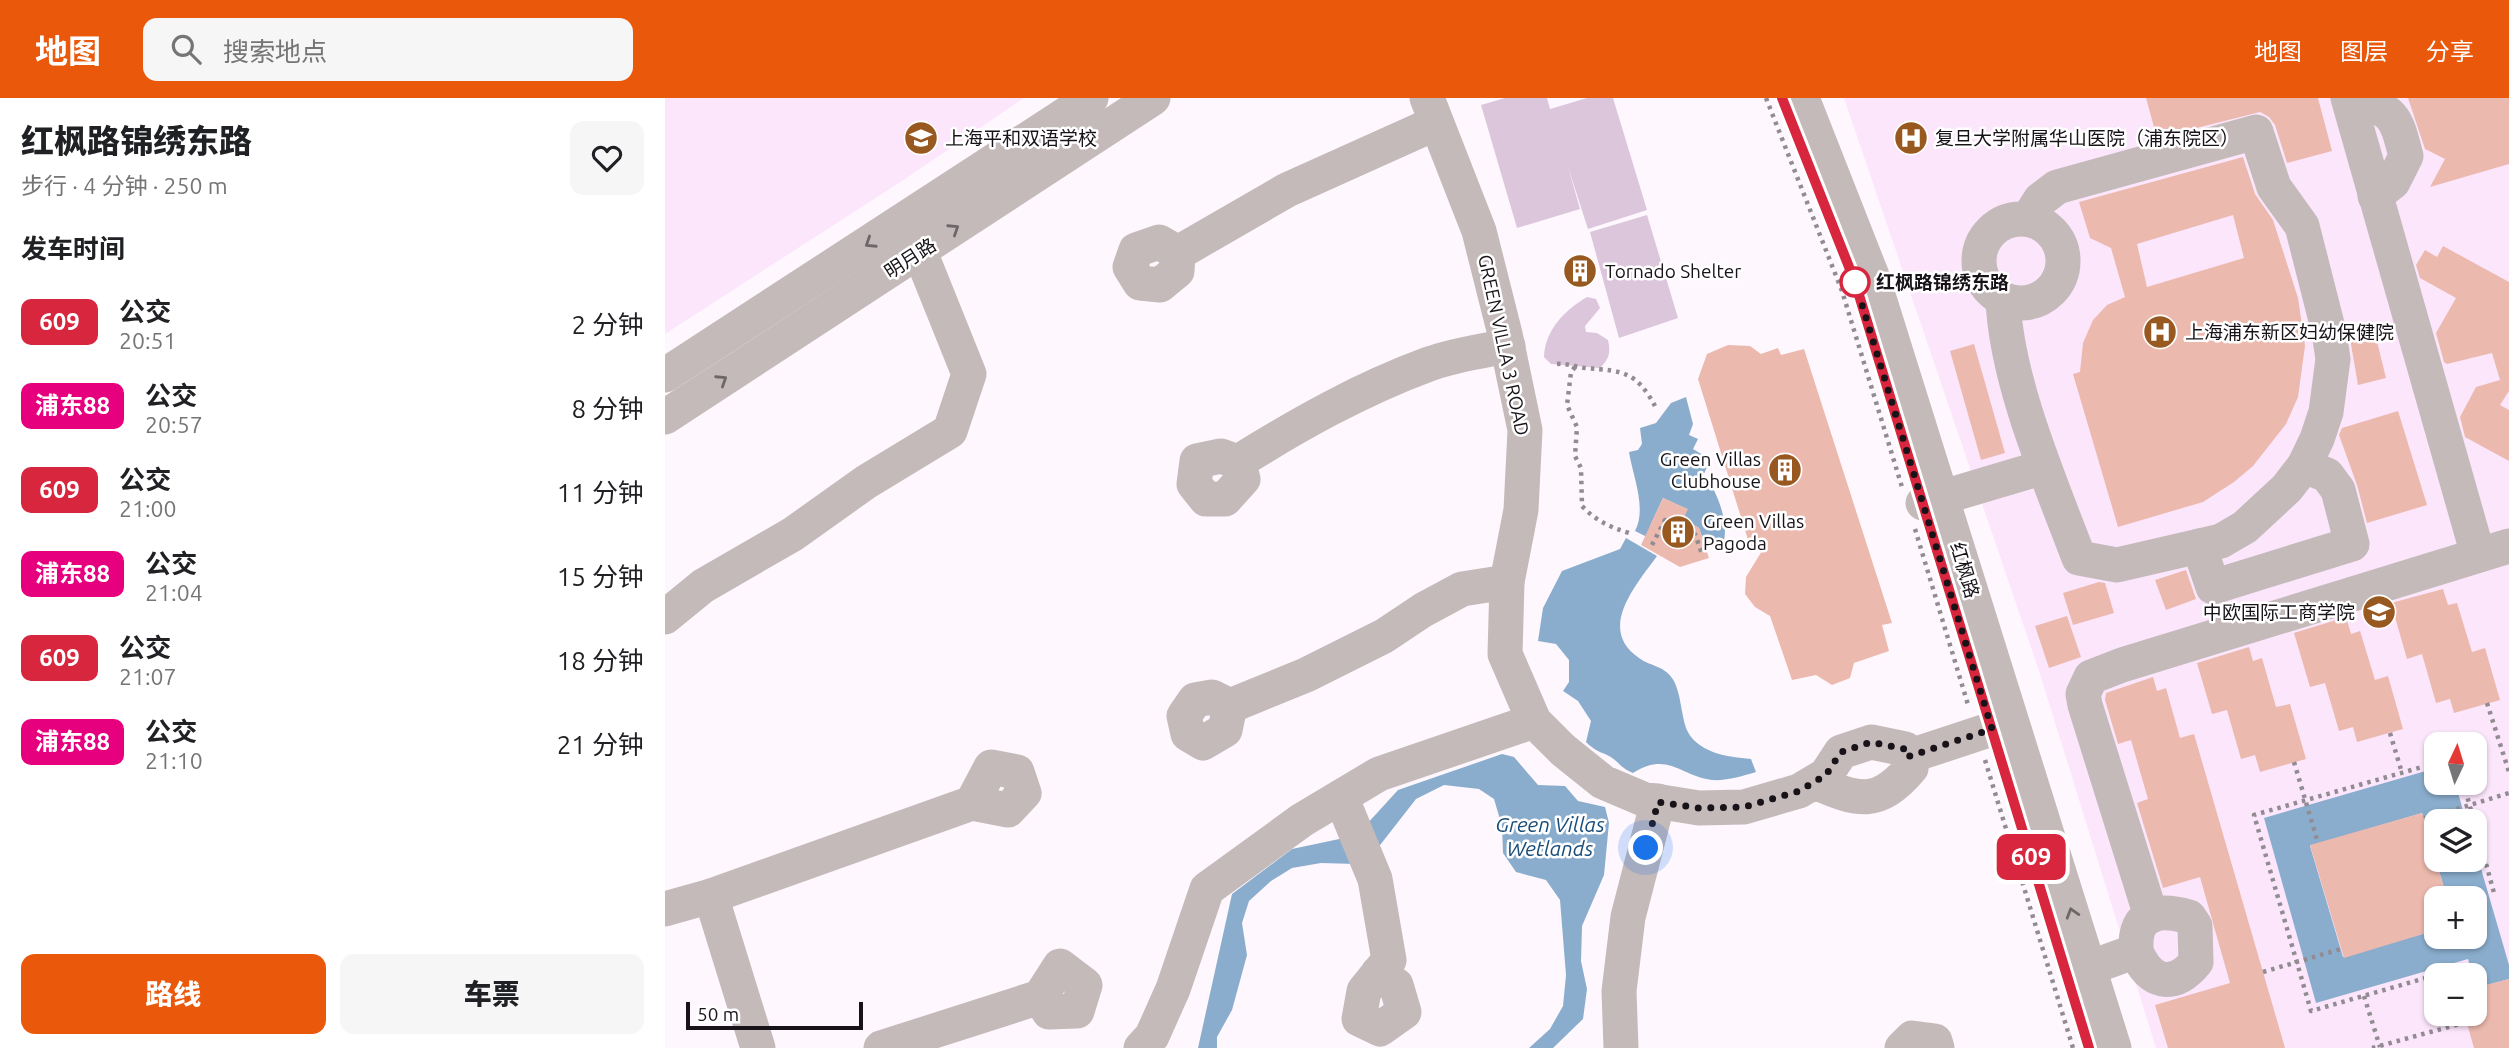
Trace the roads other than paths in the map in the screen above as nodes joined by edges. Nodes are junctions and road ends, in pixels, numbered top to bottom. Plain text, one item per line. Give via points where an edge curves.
1 (1091, 98) edge
2 (1153, 98) edge
3 (1782, 98) edge
4 (1802, 98) edge
5 (2350, 98) edge
6 (1431, 111) edge
7 (2274, 187) junction
8 (2028, 219) junction
9 (920, 252) junction
10 (1178, 254) dead end
11 (2003, 299) junction
12 (2348, 305) dead end
13 (1508, 346) junction
14 (665, 376) edge
15 (665, 417) edge
16 (1238, 462) dead end
17 (2304, 466) junction
18 (2045, 467) junction
19 (1921, 504) junction
20 (2199, 546) junction
21 (2493, 551) edge
22 (1507, 582) junction
23 (665, 617) edge
24 (1230, 706) dead end
25 (1534, 721) junction
26 (1985, 731) junction
27 (1907, 757) junction
28 (1815, 782) junction
29 (1341, 797) junction
30 (1658, 802) junction
31 (972, 803) dead end
32 (711, 896) junction
33 (665, 909) edge
34 (2151, 916) junction
35 (2136, 951) junction
36 (2089, 968) junction
37 (1378, 973) dead end
38 (1040, 997) dead end
39 (758, 1048) edge
40 (881, 1048) edge
41 (1141, 1048) edge
42 (1621, 1048) edge
43 (1902, 1048) edge
44 (1937, 1048) edge
45 (2089, 1048) edge
46 (2113, 1048) edge

1 -> 14 street, 明月路
9 -> 2 street, 明月路
3 - 19 street, 红枫路 via 1855,282
4 - 19 street, 红枫路 via 1872,276
5 - 21 street via 2375,196
6 - 10 street
6 - 13 street, GREEN VILLA 3 ROAD via 1479,231
7 - 8 street via 2256,132 2057,187 2040,200
7 - 12 street via 2299,193 2315,204
7 - 17 street via 2302,226 2333,359 2326,412
8 - 11 street via 2001,223 1983,242 1979,268 1992,292
8 - 11 street via 2042,224 2057,239 2062,273 2045,296 2032,302
15 -> 9 street, 明月路
9 - 23 street via 969,374 950,430 793,534 703,586
11 - 18 street via 2008,350
13 - 16 street via 1431,363 1371,388 1311,416
13 - 22 street, GREEN VILLA 3 ROAD via 1525,430 1521,510
17 - 20 street via 2245,527 2221,541
17 - 20 street via 2327,475 2338,489 2352,544 2213,587
18 - 19 street
18 - 20 street via 2078,558 2117,565
19 - 26 street, 红枫路
36 -> 19 street, 红枫路
21 - 34 street via 2091,677 2083,694 2085,705
22 - 24 street via 1462,589 1384,636
22 - 25 street, GREEN VILLA 3 ROAD via 1505,654
25 - 29 street via 1379,774
25 - 30 street, GREEN VILLA 3 ROAD via 1603,782
26 - 27 street
26 - 45 street, 红枫路
27 - 28 street, GREEN VILLA 3 ROAD via 1905,749 1871,742 1841,752 1826,775
27 - 28 street via 1911,768 1894,789 1871,797 1845,795
28 - 30 street, GREEN VILLA 3 ROAD via 1744,807 1699,808
29 - 37 street via 1375,879 1389,960
29 - 41 street via 1207,889 1173,989 1152,1036
30 - 42 street via 1628,917 1619,990
31 - 32 street
32 - 33 street
32 - 39 street
34 - 35 street via 2135,932
34 - 35 street via 2169,911 2189,918 2196,935 2196,962 2185,975 2169,980 2154,977 2142,967
35 - 36 street
36 - 46 street, 红枫路
38 - 40 street
43 - 44 street via 1912,1038 1935,1041

